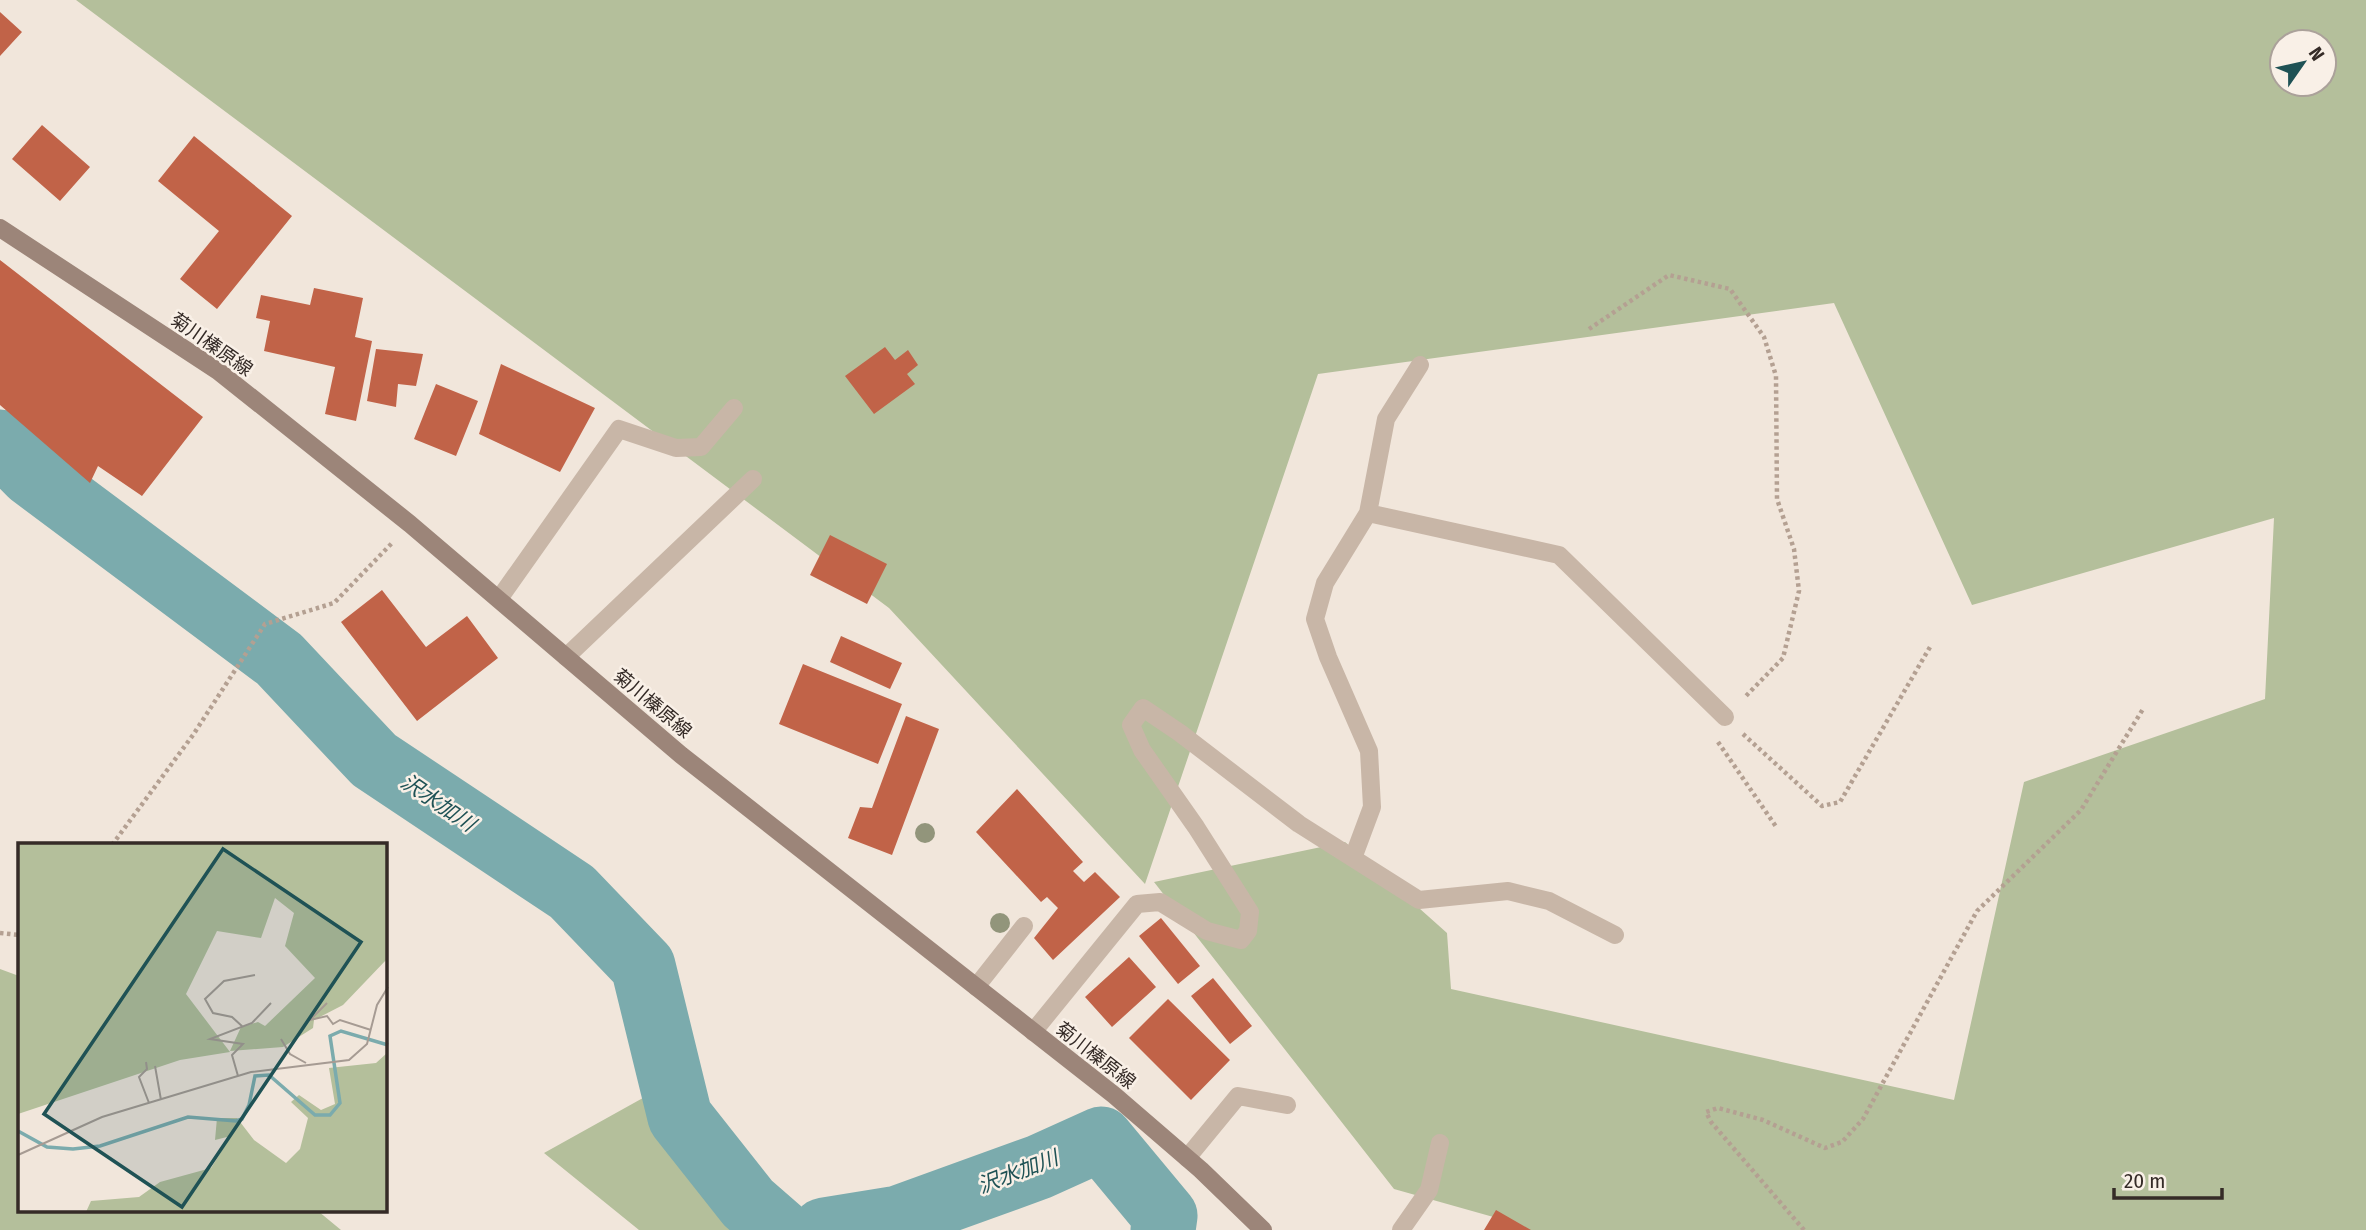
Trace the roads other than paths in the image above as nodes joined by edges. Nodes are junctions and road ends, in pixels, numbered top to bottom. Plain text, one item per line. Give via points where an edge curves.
1 (0, 228) edge
2 (1420, 365) dead end
3 (734, 408) dead end
4 (753, 479) dead end
5 (1368, 513) junction
6 (499, 599) junction
7 (566, 657) junction
8 (1725, 717) road end
9 (1353, 858) junction
10 (1024, 926) dead end
11 (1615, 934) dead end
12 (976, 987) junction
13 (1032, 1031) junction
14 (1287, 1105) dead end
15 (1440, 1143) dead end
16 (1187, 1158) junction
17 (1263, 1230) edge
18 (1401, 1230) edge

1 - 6 main road, 菊川榛原線 via 218,371
2 - 5 lane via 1386,419
3 - 6 lane via 701,447 676,448 618,429
4 - 7 lane
5 - 8 lane via 1559,555
5 - 9 lane via 1325,583 1315,619 1368,751 1372,807
6 - 7 main road, 菊川榛原線
7 - 12 main road, 菊川榛原線 via 681,755
9 - 11 lane via 1419,900 1508,891 1549,901
9 - 13 lane via 1299,824 1143,708 1132,725 1142,750 1250,912 1248,931 1241,940 1207,931 1160,902 1137,904
10 - 12 lane
12 - 13 main road, 菊川榛原線
13 - 16 main road, 菊川榛原線
14 - 16 lane via 1238,1096
15 - 18 lane via 1429,1189
16 - 17 main road, 菊川榛原線

